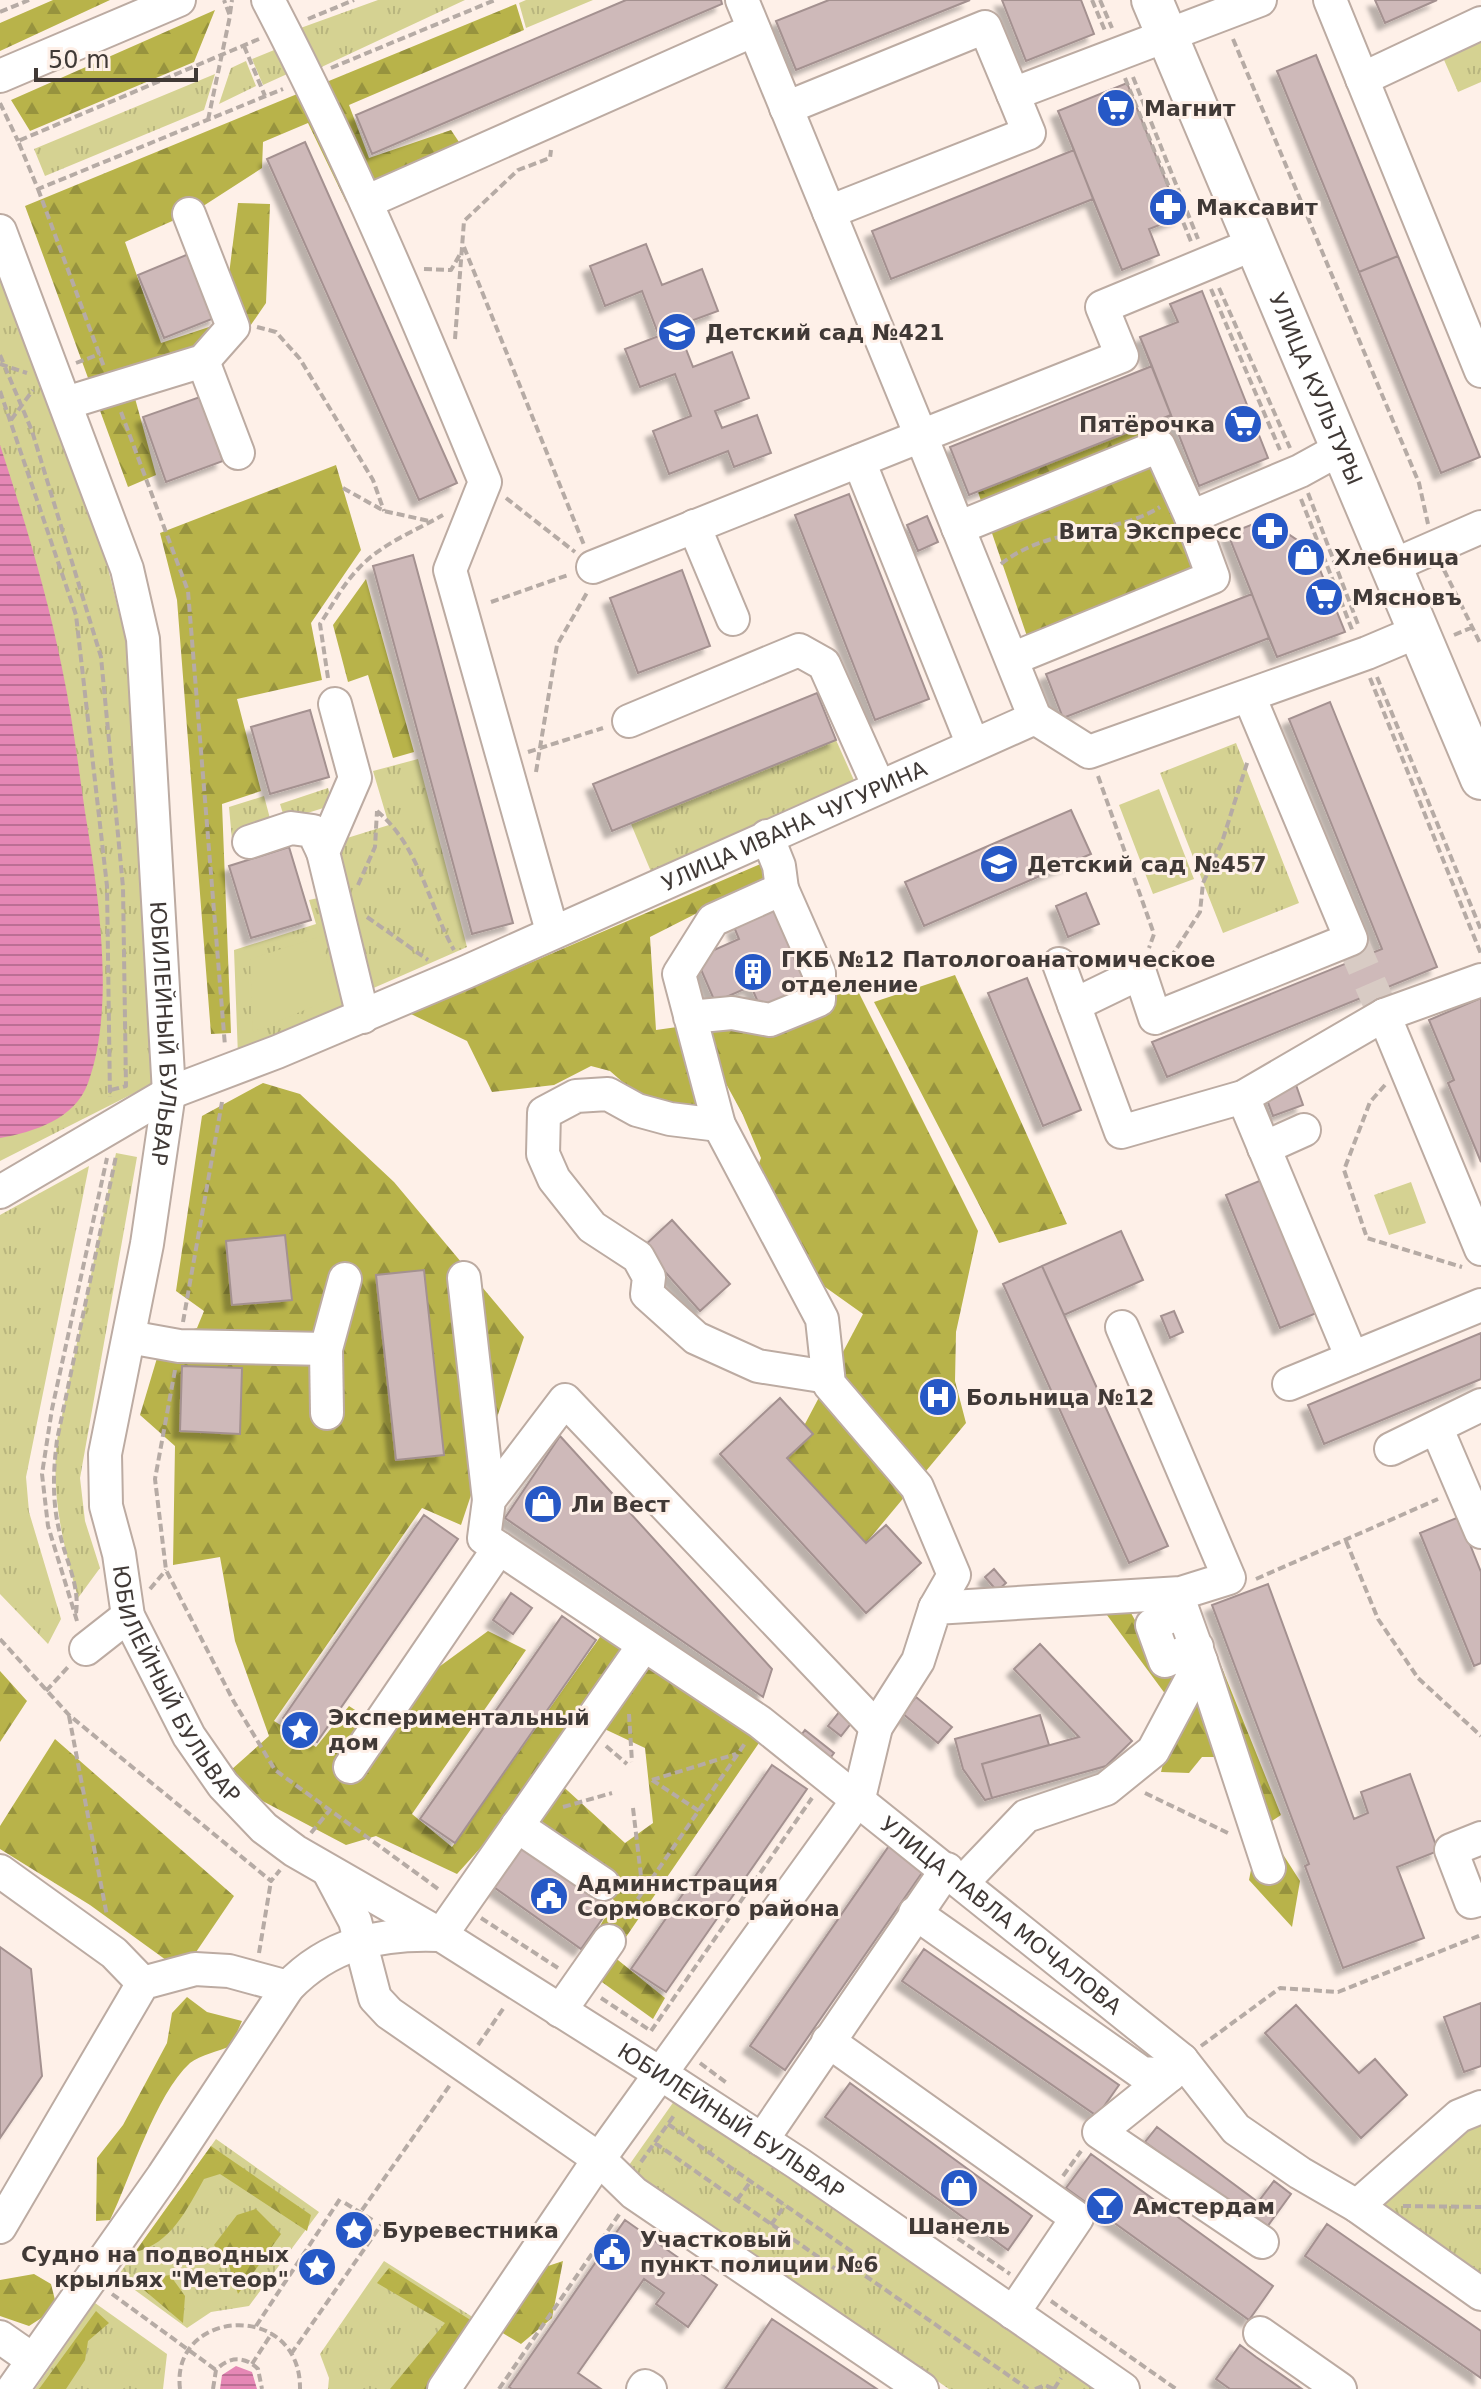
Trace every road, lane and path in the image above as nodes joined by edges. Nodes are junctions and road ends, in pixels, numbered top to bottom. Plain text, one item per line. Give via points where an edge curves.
1 (29, 0) edge
2 (179, 0) edge
3 (224, 0) edge
4 (232, 0) edge
5 (268, 0) edge
6 (354, 0) edge
7 (1152, 0) edge
8 (1260, 0) edge
9 (1330, 0) edge
10 (749, 9) edge
11 (0, 12) edge
12 (230, 16) junction
13 (1224, 16) junction
14 (1481, 23) edge
15 (283, 29) junction
16 (1168, 37) junction
17 (244, 46) junction
18 (225, 56) junction
19 (0, 76) edge
20 (1362, 79) junction
21 (1013, 94) junction
22 (265, 96) dead end
23 (0, 103) edge
24 (786, 108) junction
25 (208, 120) dead end
26 (546, 124) junction
27 (18, 141) junction
28 (144, 148) dead end
29 (38, 189) junction
30 (366, 202) junction
31 (829, 212) junction
32 (189, 214) dead end
33 (0, 231) edge
34 (1254, 244) junction
35 (464, 247) junction
36 (397, 268) junction
37 (229, 319) junction
38 (455, 341) dead end
39 (0, 355) edge
40 (203, 361) junction
41 (1481, 371) edge
42 (35, 387) dead end
43 (113, 389) junction
44 (0, 391) edge
45 (66, 403) junction
46 (22, 406) junction
47 (11, 420) junction
48 (921, 436) junction
49 (1340, 449) junction
50 (238, 453) dead end
51 (859, 461) junction
52 (485, 482) junction
53 (343, 488) dead end
54 (1185, 506) junction
55 (453, 509) dead end
56 (384, 511) junction
57 (431, 521) junction
58 (694, 526) junction
59 (1481, 527) edge
60 (958, 528) junction
61 (1433, 548) junction
62 (1392, 566) junction
63 (593, 567) junction
64 (980, 581) junction
65 (491, 602) dead end
66 (733, 619) dead end
67 (1419, 631) junction
68 (1481, 645) edge
69 (1012, 659) junction
70 (1249, 696) junction
71 (335, 704) joint
72 (1035, 718) junction
73 (622, 723) joint
74 (1263, 729) junction
75 (973, 745) junction
76 (540, 748) junction
77 (1089, 752) junction
78 (504, 760) junction
79 (535, 777) dead end
80 (1481, 779) edge
81 (879, 787) junction
82 (767, 836) junction
83 (249, 842) dead end
84 (323, 852) junction
85 (782, 889) junction
86 (337, 911) junction
87 (552, 931) junction
88 (1059, 964) dead end
89 (466, 972) junction
90 (1481, 980) edge
91 (1144, 984) junction
92 (1074, 1005) junction
93 (1384, 1015) junction
94 (363, 1017) junction
95 (690, 1017) junction
96 (1406, 1070) junction
97 (227, 1072) junction
98 (126, 1086) junction
99 (111, 1090) junction
100 (169, 1093) junction
101 (1243, 1097) junction
102 (719, 1125) junction
103 (115, 1126) junction
104 (1304, 1130) dead end
105 (1264, 1148) junction
106 (0, 1192) edge
107 (1474, 1258) edge
108 (464, 1278) dead end
109 (345, 1279) dead end
110 (1481, 1305) edge
111 (1122, 1327) dead end
112 (129, 1337) junction
113 (179, 1346) junction
114 (326, 1349) junction
115 (1352, 1358) junction
116 (828, 1377) junction
117 (1289, 1384) dead end
118 (1481, 1405) edge
119 (327, 1413) dead end
120 (1437, 1429) junction
121 (1391, 1449) dead end
122 (1462, 1488) junction
123 (489, 1500) junction
124 (1481, 1532) edge
125 (1346, 1540) junction
126 (499, 1548) junction
127 (1253, 1581) dead end
128 (935, 1608) junction
129 (128, 1616) junction
130 (76, 1618) junction
131 (0, 1639) edge
132 (644, 1645) junction
133 (86, 1649) junction
134 (46, 1691) junction
135 (69, 1715) junction
136 (760, 1722) junction
137 (876, 1727) junction
138 (1481, 1736) edge
139 (739, 1753) junction
140 (350, 1767) dead end
141 (828, 1775) junction
142 (1117, 1781) junction
143 (612, 1793) dead end
144 (859, 1798) junction
145 (633, 1808) dead end
146 (330, 1810) junction
147 (699, 1811) junction
148 (520, 1822) junction
149 (1481, 1838) edge
150 (295, 1851) junction
151 (1268, 1864) joint
152 (0, 1871) edge
153 (329, 1872) junction
154 (955, 1875) junction
155 (603, 1884) dead end
156 (643, 1893) junction
157 (1481, 1899) edge
158 (461, 1905) junction
159 (915, 1913) junction
160 (441, 1935) junction
161 (1481, 1935) edge
162 (363, 1941) junction
163 (609, 1941) joint
164 (114, 1953) junction
165 (539, 1955) junction
166 (533, 1965) dead end
167 (143, 1983) junction
168 (579, 1983) junction
169 (288, 1987) junction
170 (504, 2007) dead end
171 (560, 2011) junction
172 (828, 2041) junction
173 (475, 2050) dead end
174 (659, 2061) junction
175 (1176, 2067) junction
176 (455, 2077) dead end
177 (1481, 2107) edge
178 (677, 2112) dead end
179 (668, 2124) junction
180 (1099, 2132) junction
181 (762, 2140) junction
182 (655, 2143) junction
183 (599, 2159) junction
184 (636, 2170) dead end
185 (751, 2181) junction
186 (1049, 2198) junction
187 (737, 2200) junction
188 (785, 2205) junction
189 (1357, 2206) junction
190 (1481, 2207) edge
191 (361, 2212) junction
192 (621, 2212) dead end
193 (355, 2220) dead end
194 (374, 2221) dead end
195 (381, 2225) dead end
196 (771, 2225) junction
197 (0, 2227) edge
198 (1262, 2242) dead end
199 (857, 2270) junction
200 (89, 2278) junction
201 (1481, 2294) edge
202 (1013, 2313) junction
203 (256, 2326) junction
204 (272, 2333) junction
205 (1260, 2333) dead end
206 (0, 2337) edge
207 (190, 2350) junction
208 (291, 2354) junction
209 (33, 2360) junction
210 (252, 2364) junction
211 (216, 2370) junction
212 (13, 2389) edge
213 (180, 2389) edge
214 (213, 2389) edge
215 (262, 2389) edge
216 (300, 2389) edge
217 (444, 2389) edge
218 (499, 2389) edge
219 (643, 2389) edge
220 (650, 2389) edge
221 (922, 2389) edge
222 (1028, 2389) edge
223 (1035, 2389) edge
224 (1054, 2389) edge
225 (1123, 2389) edge
226 (1340, 2389) edge

1 - 11 path
2 - 19 street
3 - 12 path
4 - 12 path
5 - 15 street
6 - 15 path
7 - 16 main road, УЛИЦА КУЛЬТУРЫ
8 - 13 street
9 - 20 street
10 - 24 street
10 - 26 street
12 - 18 path
13 - 16 street
13 - 61 path via 1419,483
14 - 20 street
15 - 17 path
15 - 30 street
16 - 21 street
16 - 34 main road, УЛИЦА КУЛЬТУРЫ
17 - 18 path
17 - 22 path
18 - 25 path
18 - 27 path
20 - 41 street
21 - 24 street via 985,27
21 - 31 street via 1029,133
23 - 27 path
24 - 31 street
26 - 30 street
26 - 35 path via 550,158 518,170 464,221
27 - 29 path
28 - 29 path
29 - 43 path
30 - 36 street
31 - 48 street
32 - 37 street
33 - 45 street, ЮБИЛЕЙНЫЙ БУЛЬВАР
34 - 48 street via 1102,307 1122,356
34 - 49 main road, УЛИЦА КУЛЬТУРЫ
35 - 36 path via 451,270
35 - 38 path
35 - 63 path
36 - 52 street
37 - 40 street via 233,327
37 - 56 path via 276,332 300,359 373,480
39 - 46 path
40 - 43 street
40 - 50 street
42 - 46 path
43 - 45 street
43 - 97 path via 188,591
44 - 47 path
45 - 100 street, ЮБИЛЕЙНЫЙ БУЛЬВАР via 127,569 143,639
46 - 47 path
46 - 98 path via 101,657 123,887
47 - 99 path via 76,615 107,886
48 - 51 street
48 - 60 street
49 - 54 street via 1300,471
49 - 62 main road, УЛИЦА КУЛЬТУРЫ
51 - 58 street
51 - 75 street
52 - 63 path
52 - 78 street via 450,570
53 - 56 path
54 - 60 street via 1159,446
54 - 64 path via 1063,534 1027,548
54 - 69 street via 1213,577
55 - 57 path
56 - 57 path
57 - 71 path via 359,567 320,624
58 - 63 street
58 - 66 street
59 - 61 street
60 - 64 street
61 - 62 street
61 - 68 path
62 - 67 main road, УЛИЦА КУЛЬТУРЫ
63 - 65 path
63 - 76 path via 593,582 557,645
64 - 69 street
67 - 70 street
67 - 80 main road, УЛИЦА КУЛЬТУРЫ
69 - 72 street
70 - 74 street
70 - 77 street
71 - 84 street via 355,778
72 - 75 street, УЛИЦА ИВАНА ЧУГУРИНА
72 - 77 street
73 - 76 path
73 - 81 street via 799,650 824,664
74 - 91 path via 1203,883 1200,912
74 - 91 street via 1351,939 1155,1018
75 - 81 street, УЛИЦА ИВАНА ЧУГУРИНА
76 - 78 path
76 - 79 path
77 - 91 path via 1154,934
78 - 87 street
81 - 82 street, УЛИЦА ИВАНА ЧУГУРИНА
82 - 85 street
82 - 87 street, УЛИЦА ИВАНА ЧУГУРИНА
83 - 84 street via 291,828 313,831
84 - 86 street
85 - 95 street via 713,920 679,974
85 - 95 street via 819,973 819,1000 770,1020 732,1013
86 - 89 path via 360,912 416,953
86 - 89 path via 358,886 375,847 377,811 394,825 406,846
86 - 94 street
87 - 89 street, УЛИЦА ИВАНА ЧУГУРИНА
88 - 92 street
89 - 94 street, УЛИЦА ИВАНА ЧУГУРИНА
90 - 93 street
91 - 92 street
92 - 101 street via 1121,1132
93 - 96 street
93 - 101 street
94 - 97 street, УЛИЦА ИВАНА ЧУГУРИНА
95 - 102 street
96 - 107 street
96 - 107 path via 1370,1102 1344,1170 1367,1238
97 - 100 street, УЛИЦА ИВАНА ЧУГУРИНА
97 - 113 path
98 - 99 path
98 - 103 path
99 - 103 path
100 - 103 street, УЛИЦА ИВАНА ЧУГУРИНА
100 - 112 street, ЮБИЛЕЙНЫЙ БУЛЬВАР
101 - 105 street
102 - 116 street via 822,1319
102 - 116 street via 637,1110 608,1094 576,1096 544,1113 543,1154 554,1179 592,1227 638,1257 649,1277 647,1294 696,1338 758,1366
103 - 106 street, УЛИЦА ИВАНА ЧУГУРИНА
103 - 130 path via 53,1477 59,1532 78,1598
103 - 130 path via 42,1474 48,1526
104 - 105 street
105 - 115 street
108 - 123 street
109 - 114 street
110 - 115 street
111 - 128 street via 1229,1578 1181,1593
112 - 113 street
112 - 129 street, ЮБИЛЕЙНЫЙ БУЛЬВАР via 105,1454 106,1506
113 - 114 street
113 - 146 path via 155,1479 166,1570 275,1770
114 - 119 street
115 - 117 street
116 - 128 street via 917,1487 954,1575
118 - 120 street
120 - 121 street
120 - 122 street
122 - 124 street
122 - 125 path
123 - 126 street via 484,1538
123 - 137 street via 565,1400
125 - 127 path
125 - 138 path via 1378,1619 1418,1678
126 - 132 street, УЛИЦА ПАВЛА МОЧАЛОВА
126 - 140 street
128 - 137 street via 918,1661
129 - 133 street
129 - 150 street, ЮБИЛЕЙНЫЙ БУЛЬВАР via 189,1736 223,1785
130 - 133 path
131 - 134 path
132 - 136 street, УЛИЦА ПАВЛА МОЧАЛОВА
132 - 148 street
133 - 134 path
134 - 135 path
135 - 150 path via 271,1881
135 - 164 path
136 - 139 path
136 - 141 street, УЛИЦА ПАВЛА МОЧАЛОВА
137 - 144 street
139 - 147 path
139 - 147 path via 652,1780
141 - 144 street, УЛИЦА ПАВЛА МОЧАЛОВА
141 - 168 path via 651,2031
142 - 151 path via 1224,1830
142 - 151 street via 1153,1751 1199,1654
142 - 154 street via 1026,1816
143 - 148 path
144 - 154 street, УЛИЦА ПАВЛА МОЧАЛОВА
144 - 174 street
145 - 156 path
146 - 150 path
146 - 158 path
147 - 156 path
148 - 155 street
148 - 158 street
149 - 157 street via 1451,1850 1471,1902
150 - 153 street, ЮБИЛЕЙНЫЙ БУЛЬВАР
152 - 164 street
153 - 160 street, ЮБИЛЕЙНЫЙ БУЛЬВАР
153 - 162 street
154 - 159 street
154 - 175 street, УЛИЦА ПАВЛА МОЧАЛОВА
156 - 163 path
158 - 160 street
158 - 165 path
159 - 172 street
159 - 175 street via 1142,2073
160 - 162 street
160 - 171 street, ЮБИЛЕЙНЫЙ БУЛЬВАР
161 - 175 path via 1338,1992 1280,1988
162 - 169 street via 308,1966
162 - 183 street via 368,1982 389,2013
163 - 168 street
164 - 167 street
165 - 166 path
165 - 168 path
167 - 169 street via 195,1969 229,1971
167 - 197 street
168 - 171 street
169 - 200 street
170 - 173 path
171 - 174 street, ЮБИЛЕЙНЫЙ БУЛЬВАР
172 - 181 street
172 - 186 street
174 - 181 street, ЮБИЛЕЙНЫЙ БУЛЬВАР
174 - 183 street
175 - 180 street
175 - 189 street, УЛИЦА ПАВЛА МОЧАЛОВА via 1236,2129
176 - 191 path
177 - 189 street via 1459,2116
178 - 179 path
179 - 182 path
179 - 185 path
180 - 186 path
180 - 198 street
181 - 202 street, ЮБИЛЕЙНЫЙ БУЛЬВАР
182 - 184 path
182 - 187 path
183 - 217 street
183 - 221 street via 634,2193
185 - 187 path
185 - 188 path
186 - 202 street via 1077,2218
187 - 196 path
188 - 196 path
188 - 199 path via 851,2251
189 - 190 path
189 - 201 street, УЛИЦА ПАВЛА МОЧАЛОВА
191 - 193 path
191 - 194 path
191 - 203 path via 343,2201
192 - 218 path
195 - 208 path
196 - 199 path via 837,2270
199 - 222 path
200 - 207 path
200 - 209 street
202 - 225 street, ЮБИЛЕЙНЫЙ БУЛЬВАР
203 - 204 path
203 - 207 path via 223,2326
204 - 208 path
204 - 210 path
205 - 226 street
206 - 209 street
207 - 211 path
207 - 213 path
208 - 216 path
209 - 212 street
210 - 211 path via 236,2359
210 - 215 path
211 - 214 path
219 - 220 street
223 - 224 path

